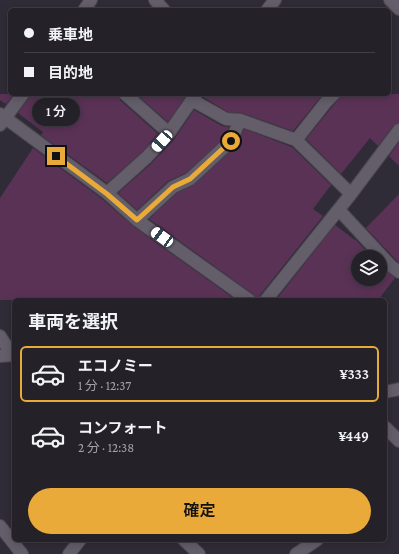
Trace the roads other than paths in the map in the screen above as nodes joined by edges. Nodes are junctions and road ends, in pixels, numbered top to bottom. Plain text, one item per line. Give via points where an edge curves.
1 (155, 0) edge
2 (275, 0) edge
3 (390, 0) edge
4 (166, 6) edge
5 (269, 8) edge
6 (399, 9) edge
7 (21, 96) edge
8 (127, 96) edge
9 (332, 96) edge
10 (194, 97) edge
11 (2, 119) edge
12 (240, 120) junction
13 (399, 130) edge
14 (170, 133) junction
15 (296, 140) junction
16 (107, 194) junction
17 (352, 194) junction
18 (339, 210) junction
19 (137, 220) junction
20 (399, 272) edge
21 (246, 298) edge
22 (268, 298) edge
23 (0, 336) edge
24 (12, 354) edge
25 (12, 355) edge
26 (0, 356) edge
27 (399, 388) edge
28 (387, 391) edge
29 (387, 429) edge
30 (399, 441) edge
31 (0, 526) edge
32 (12, 541) edge
33 (13, 542) edge
34 (78, 542) edge
35 (186, 542) edge
36 (314, 542) edge
37 (22, 554) edge
38 (69, 554) edge
39 (199, 554) edge
40 (296, 554) edge

1 - 4 street
2 - 5 street
3 - 6 street
7 - 11 street
8 - 14 street
9 - 15 street
10 - 12 street via 226,119
10 - 14 street
11 - 16 street
12 - 15 street
12 - 19 street via 231,141 190,179 173,187
13 - 17 street
14 - 16 street via 148,158
15 - 17 street
16 - 19 street
17 - 18 street
18 - 20 street
18 - 22 street
19 - 21 street
23 - 24 street
25 - 26 street
27 - 28 street
29 - 30 street
31 - 32 street
33 - 37 street
34 - 38 street
35 - 39 street
36 - 40 street

